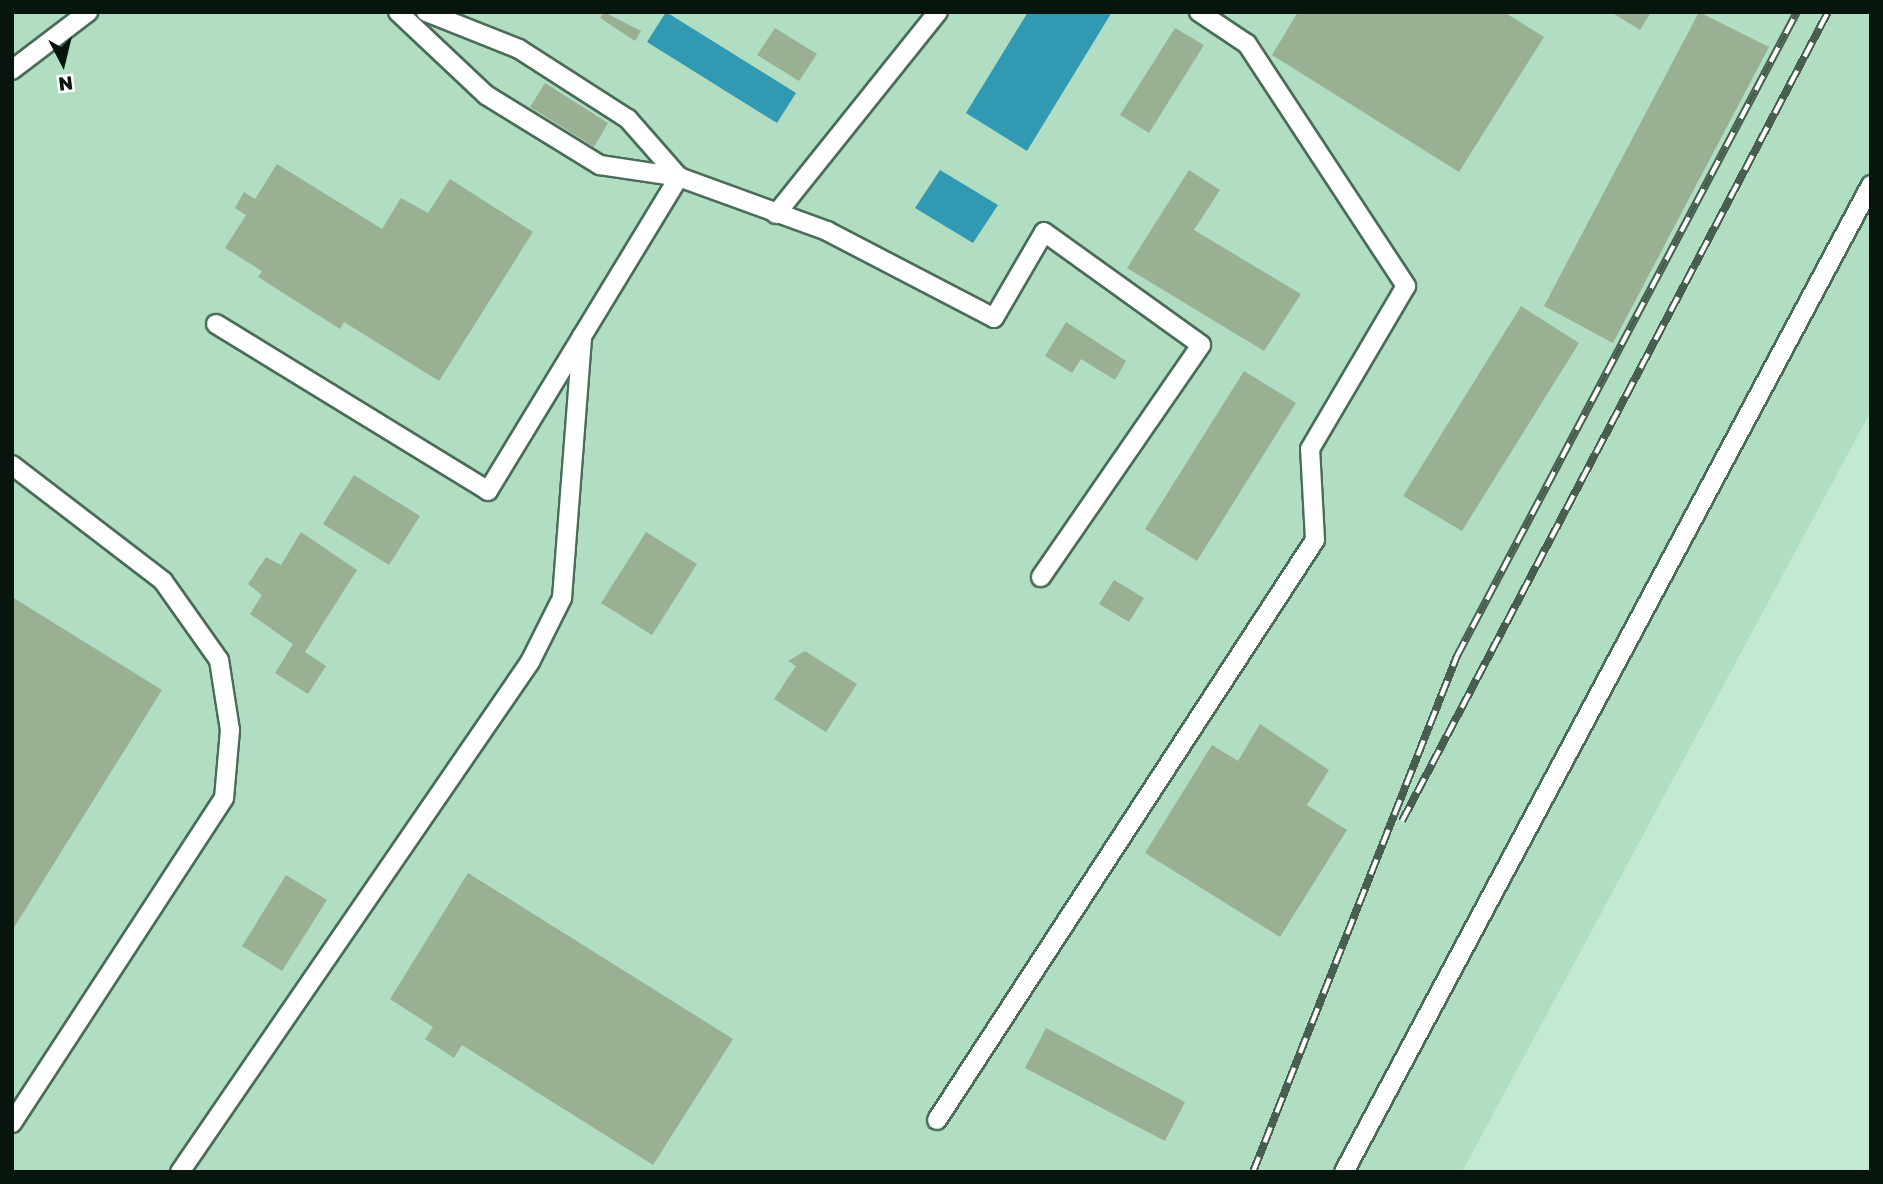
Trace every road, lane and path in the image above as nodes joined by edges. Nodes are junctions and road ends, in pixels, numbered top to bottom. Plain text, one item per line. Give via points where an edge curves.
1 (88, 12) edge
2 (398, 12) edge
3 (426, 12) edge
4 (938, 12) edge
5 (1199, 12) edge
6 (12, 70) edge
7 (679, 177) junction
8 (1871, 185) edge
9 (776, 214) junction
10 (216, 324) dead end
11 (582, 336) junction
12 (12, 465) edge
13 (1041, 577) dead end
14 (937, 1120) dead end
15 (12, 1123) edge
16 (180, 1172) edge
17 (1344, 1172) edge

1 - 6 lane
2 - 7 lane via 486,95 600,165
3 - 7 lane via 541,63 628,119
4 - 9 lane
5 - 14 lane via 1247,44 1406,286 1310,449 1315,540
7 - 9 lane
7 - 11 lane
8 - 17 lane
9 - 13 lane via 827,231 994,318 1044,233 1201,345
10 - 11 lane via 488,491
11 - 16 lane via 562,598 530,662
12 - 15 lane via 163,581 219,660 230,730 224,798

